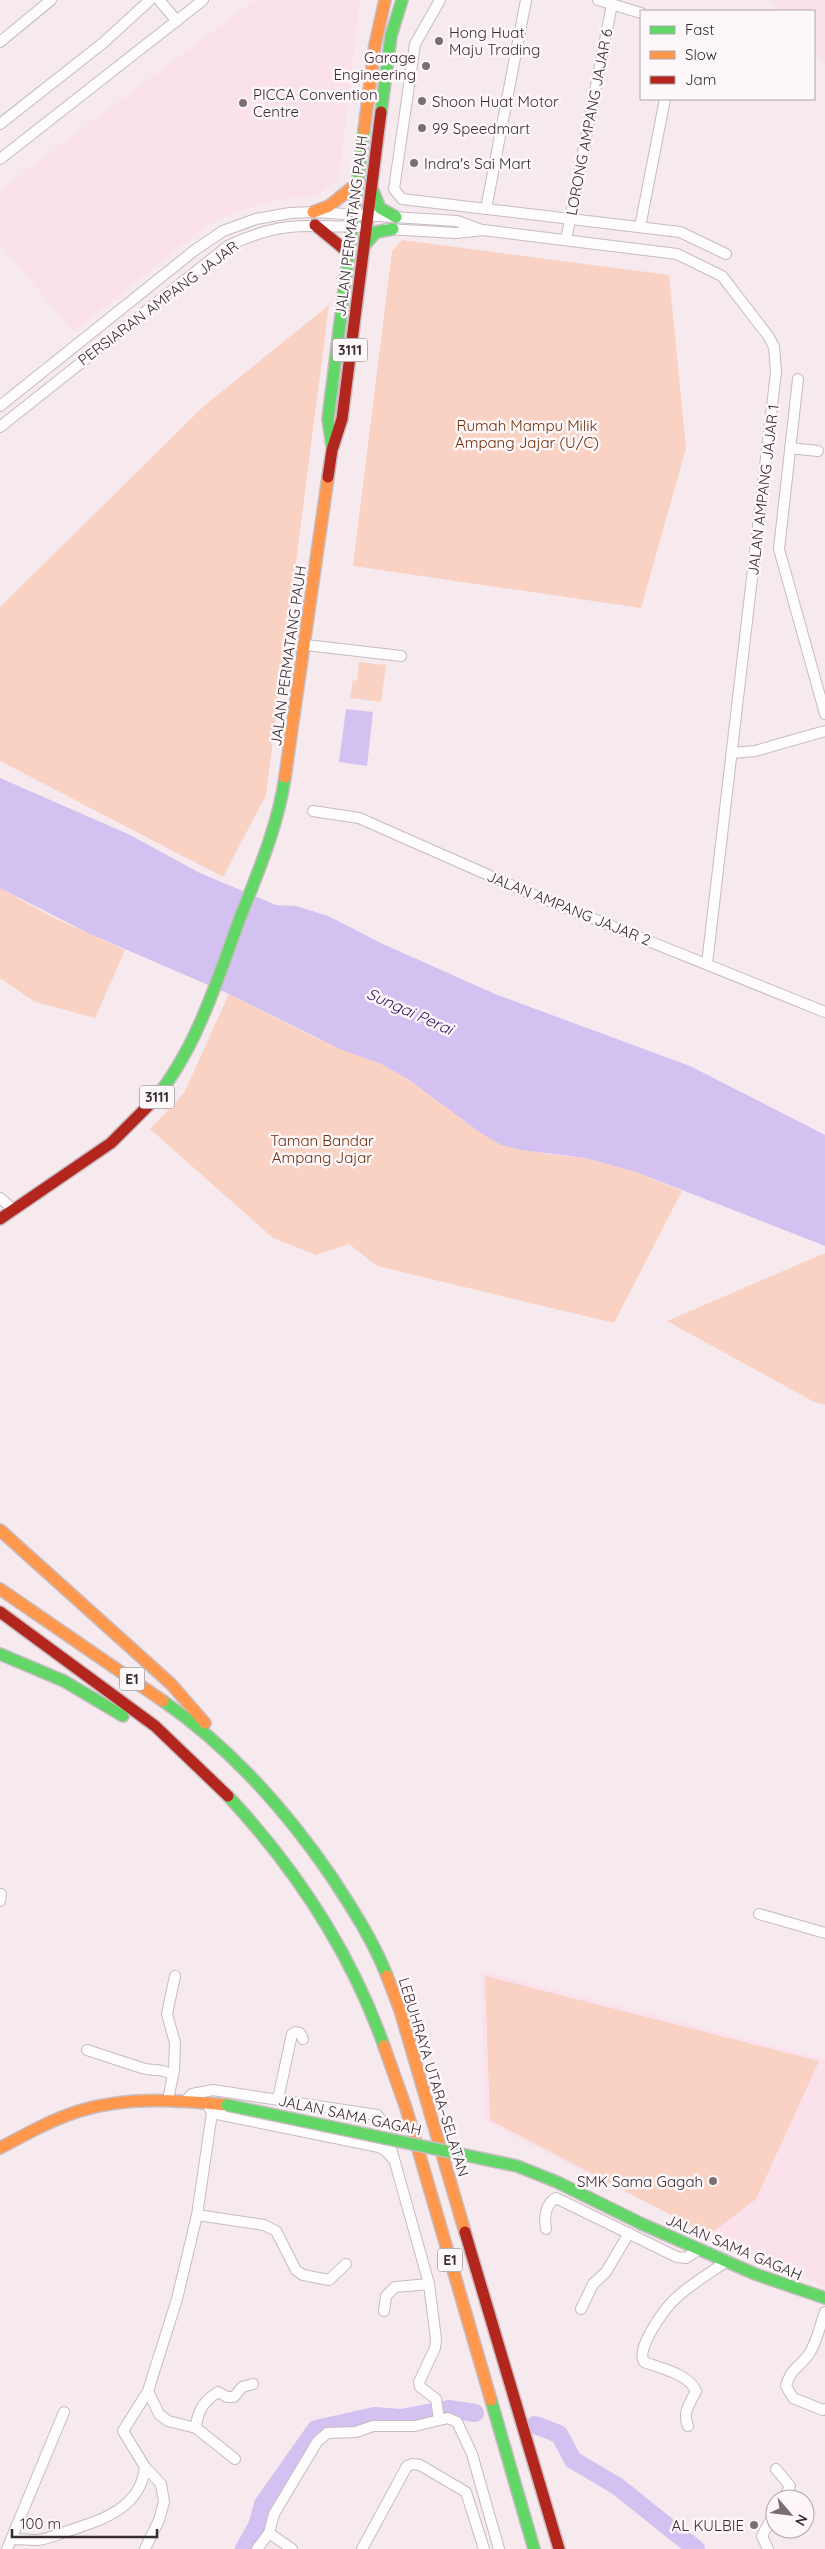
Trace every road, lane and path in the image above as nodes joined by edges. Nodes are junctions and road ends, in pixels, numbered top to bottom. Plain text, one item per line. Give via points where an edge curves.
1 (51, 0) edge
2 (150, 0) edge
3 (159, 0) edge
4 (203, 0) edge
5 (385, 0) edge
6 (402, 0) edge
7 (440, 0) edge
8 (526, 0) edge
9 (598, 0) edge
10 (612, 4) junction
11 (640, 13) edge
12 (177, 21) junction
13 (0, 42) edge
14 (665, 100) edge
15 (0, 124) edge
16 (0, 159) edge
17 (365, 182) junction
18 (486, 209) junction
19 (312, 212) junction
20 (361, 215) junction
21 (570, 220) junction
22 (395, 223) junction
23 (315, 225) junction
24 (359, 227) junction
25 (640, 227) junction
26 (566, 240) junction
27 (363, 248) junction
28 (350, 254) junction
29 (726, 254) dead end
30 (798, 379) dead end
31 (0, 406) edge
32 (0, 427) edge
33 (790, 448) junction
34 (332, 450) junction
35 (818, 451) dead end
36 (306, 645) junction
37 (401, 656) dead end
38 (825, 714) edge
39 (825, 731) edge
40 (732, 753) junction
41 (313, 812) dead end
42 (707, 964) junction
43 (825, 1012) edge
44 (0, 1198) edge
45 (13, 1209) junction
46 (0, 1218) edge
47 (0, 1530) edge
48 (0, 1588) edge
49 (5, 1615) edge
50 (0, 1654) edge
51 (239, 1763) junction
52 (213, 1780) junction
53 (759, 1914) dead end
54 (825, 1933) edge
55 (175, 1976) dead end
56 (303, 2039) dead end
57 (88, 2050) dead end
58 (173, 2075) junction
59 (278, 2099) junction
60 (168, 2100) junction
61 (186, 2101) junction
62 (209, 2108) junction
63 (0, 2148) edge
64 (393, 2160) junction
65 (197, 2215) junction
66 (546, 2229) dead end
67 (629, 2233) junction
68 (698, 2250) junction
69 (727, 2261) junction
70 (346, 2264) dead end
71 (428, 2284) junction
72 (825, 2298) edge
73 (581, 2310) dead end
74 (384, 2312) dead end
75 (825, 2312) edge
76 (253, 2384) dead end
77 (148, 2392) junction
78 (825, 2409) edge
79 (64, 2412) dead end
80 (439, 2418) junction
81 (688, 2426) dead end
82 (196, 2428) junction
83 (236, 2459) dead end
84 (144, 2468) junction
85 (776, 2469) dead end
86 (789, 2489) edge
87 (765, 2530) edge
88 (269, 2533) junction
89 (11, 2539) junction
90 (6, 2549) edge
91 (145, 2549) edge
92 (257, 2549) edge
93 (292, 2549) edge
94 (362, 2549) edge
95 (484, 2549) edge
96 (499, 2549) edge
97 (534, 2549) edge
98 (559, 2549) edge
99 (768, 2549) edge

1 - 13 street
2 - 15 street via 103,43
3 - 12 street
4 - 12 street
5 - 17 main road via 375,45
6 - 17 main road, JALAN PERMATANG PAUH via 391,36
7 - 18 street via 415,44 394,189 402,199
8 - 18 street
9 - 10 street
10 - 11 street
10 - 21 street, LORONG AMPANG JAJAR 6
12 - 16 street
14 - 25 street
17 - 19 main road via 329,206
17 - 20 main road, JALAN PERMATANG PAUH
17 - 22 main road via 376,206
18 - 21 street
19 - 20 street, PERSIARAN AMPANG JAJAR
19 - 31 street, PERSIARAN AMPANG JAJAR via 256,219 223,232 195,250
20 - 22 street, JALAN AMPANG JAJAR 1
20 - 24 main road, JALAN PERMATANG PAUH
21 - 25 street
21 - 26 street, LORONG AMPANG JAJAR 6
22 - 24 street, JALAN AMPANG JAJAR 1
22 - 26 street, JALAN AMPANG JAJAR 1 via 456,233 483,230
22 - 27 main road via 369,237
23 - 24 street, PERSIARAN AMPANG JAJAR
23 - 28 main road
23 - 32 street, PERSIARAN AMPANG JAJAR via 269,229 228,246
24 - 27 main road, JALAN PERMATANG PAUH / 3111
24 - 28 main road
25 - 29 street via 680,232
26 - 40 street, JALAN AMPANG JAJAR 1 via 676,254 722,276 774,347 776,372
27 - 34 main road, JALAN PERMATANG PAUH / 3111 via 342,420
28 - 34 main road via 328,419
30 - 33 street
33 - 35 street
33 - 38 street via 779,550
34 - 36 main road, JALAN PERMATANG PAUH / 3111
36 - 37 street
36 - 45 main road, JALAN PERMATANG PAUH / 3111 via 275,822 211,995 185,1054 147,1109 111,1143
39 - 40 street via 755,751
40 - 42 street, JALAN AMPANG JAJAR 1
41 - 42 street, JALAN AMPANG JAJAR 2 via 359,818 529,893
42 - 43 street, JALAN AMPANG JAJAR 2
44 - 45 street
45 - 46 main road, JALAN PERMATANG PAUH / 3111
47 - 51 main road via 171,1684
48 - 51 main road, LEBUHRAYA UTARA–SELATAN / E1 via 172,1707
49 - 52 main road, E1 via 155,1726
50 - 52 main road via 46,1670 83,1690
51 - 98 main road, LEBUHRAYA UTARA–SELATAN / E1 via 300,1831 355,1912 379,1956 424,2088
52 - 97 main road, E1 via 256,1826 296,1877 374,2015 406,2108
53 - 54 street
55 - 58 street via 167,2014 175,2042
56 - 59 street via 296,2032 292,2034
57 - 58 street
58 - 60 street
59 - 61 street via 213,2090 192,2094
59 - 64 street via 376,2115 384,2123
60 - 61 main road, JALAN SAMA GAGAH
60 - 63 main road, JALAN SAMA GAGAH via 94,2107 48,2124
61 - 62 main road, JALAN SAMA GAGAH
62 - 64 street via 379,2147
62 - 65 street
62 - 68 main road, JALAN SAMA GAGAH, bridge via 227,2105 517,2166
64 - 71 street
65 - 70 street via 264,2225 276,2230 296,2270 303,2275 329,2280
65 - 77 street via 177,2299
66 - 67 street via 544,2217 556,2198
67 - 68 street via 677,2257 686,2258
67 - 73 street via 606,2272 593,2284
68 - 69 main road, JALAN SAMA GAGAH
69 - 72 main road, JALAN SAMA GAGAH
69 - 81 street via 675,2299 646,2339 641,2353 644,2362 694,2385 696,2391 686,2410
71 - 74 street via 395,2287 386,2296
71 - 80 street via 436,2339 419,2382 420,2388 436,2398
75 - 78 street via 812,2348 789,2375 786,2386 793,2398
76 - 82 street via 242,2387 234,2397 218,2392 207,2399 197,2415
77 - 82 street via 159,2414 168,2421
77 - 84 street via 123,2431
79 - 89 street
80 - 88 street via 415,2426 373,2426 356,2432 328,2433 318,2442 274,2514
80 - 96 street via 457,2422 462,2430
82 - 83 street
84 - 89 street via 138,2492 121,2509 103,2520 39,2540
84 - 91 street via 161,2484 164,2502 160,2520
85 - 86 street via 790,2486
87 - 99 street via 762,2536
88 - 92 street
88 - 93 street
89 - 90 street
94 - 95 street via 407,2466 413,2464 466,2492

